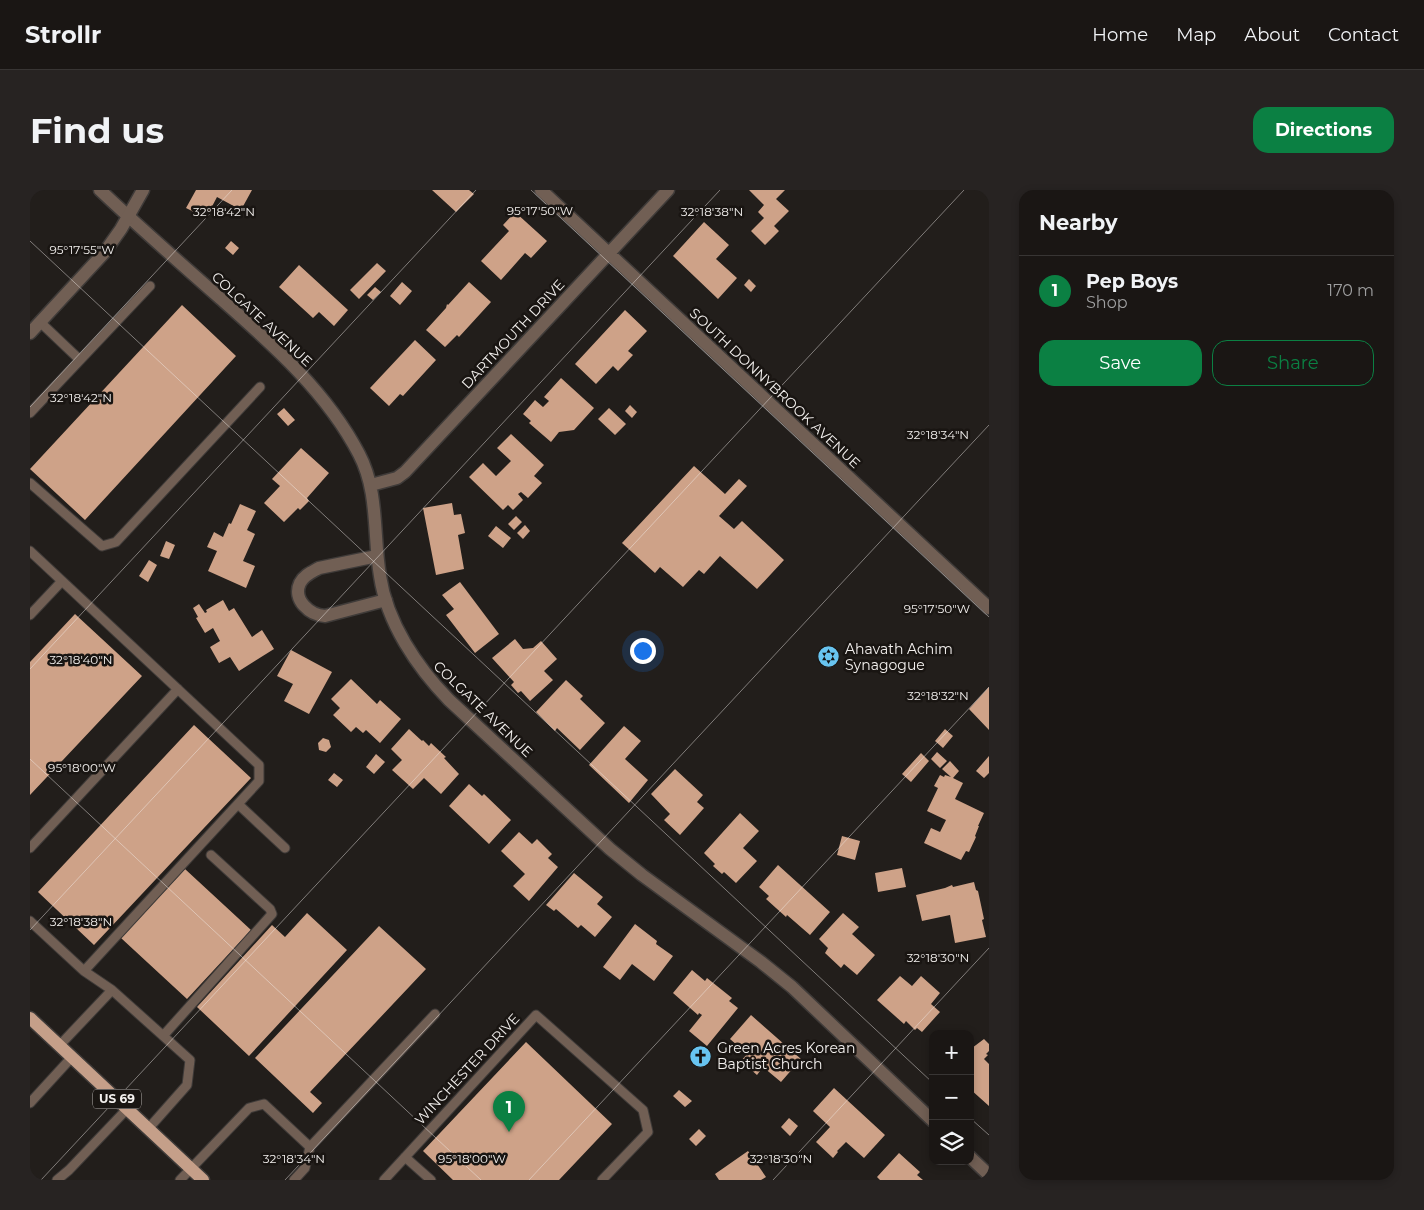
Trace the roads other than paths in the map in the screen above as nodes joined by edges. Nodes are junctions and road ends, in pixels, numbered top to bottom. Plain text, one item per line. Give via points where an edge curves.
1 (100, 190) edge
2 (143, 190) edge
3 (541, 190) edge
4 (668, 190) edge
5 (128, 217) junction
6 (609, 253) junction
7 (150, 286) dead end
8 (40, 322) junction
9 (30, 333) edge
10 (80, 360) junction
11 (260, 387) dead end
12 (30, 413) edge
13 (30, 483) edge
14 (371, 485) junction
15 (30, 551) edge
16 (377, 556) junction
17 (62, 581) junction
18 (386, 600) junction
19 (989, 608) edge
20 (30, 615) edge
21 (178, 689) junction
22 (238, 804) junction
23 (30, 848) edge
24 (285, 848) dead end
25 (211, 855) dead end
26 (30, 921) edge
27 (84, 971) junction
28 (112, 990) junction
29 (435, 1014) dead end
30 (30, 1018) edge
31 (163, 1036) junction
32 (59, 1046) junction
33 (72, 1057) junction
34 (30, 1103) edge
35 (128, 1109) junction
36 (932, 1120) edge
37 (148, 1129) junction
38 (310, 1147) junction
39 (405, 1157) junction
40 (974, 1161) edge
41 (191, 1169) junction
42 (989, 1175) edge
43 (57, 1180) edge
44 (180, 1180) edge
45 (203, 1180) edge
46 (294, 1180) edge
47 (384, 1180) edge
48 (430, 1180) edge
49 (602, 1180) edge

1 - 5 street, COLGATE AVENUE
2 - 5 street
3 - 6 street, SOUTH DONNYBROOK AVENUE
4 - 6 street, DARTMOUTH DRIVE
5 - 8 street via 104,253
5 - 14 street, COLGATE AVENUE via 261,334 319,394 359,453
6 - 14 street, DARTMOUTH DRIVE via 404,472 397,478
6 - 19 street, SOUTH DONNYBROOK AVENUE
7 - 10 lane
8 - 9 street
8 - 10 lane
10 - 12 lane
11 - 13 lane via 116,542 102,546
14 - 16 street, COLGATE AVENUE
15 - 17 lane
16 - 18 street, COLGATE AVENUE
16 - 18 street via 319,568 300,583 299,596 306,608 318,616
17 - 20 lane
17 - 21 lane
18 - 36 street, COLGATE AVENUE via 399,632 419,665 449,700 610,849 792,986
21 - 22 lane via 259,765 259,781
21 - 23 lane
22 - 24 lane
22 - 27 lane
25 - 31 lane via 272,914
26 - 27 lane
27 - 28 lane
28 - 31 lane
28 - 32 lane
29 - 38 lane
30 - 32 main road, US 69
31 - 37 lane via 190,1060 188,1085
32 - 33 main road, US 69
33 - 34 lane
33 - 35 main road, US 69
35 - 37 main road, US 69
35 - 43 lane
37 - 41 main road, US 69
38 - 41 lane via 264,1104 249,1108
38 - 46 lane via 305,1168
39 - 47 lane, WINCHESTER DRIVE
39 - 48 lane
39 - 49 lane, WINCHESTER DRIVE via 536,1016 643,1110 648,1132
40 - 42 street
41 - 44 lane
41 - 45 main road, US 69

